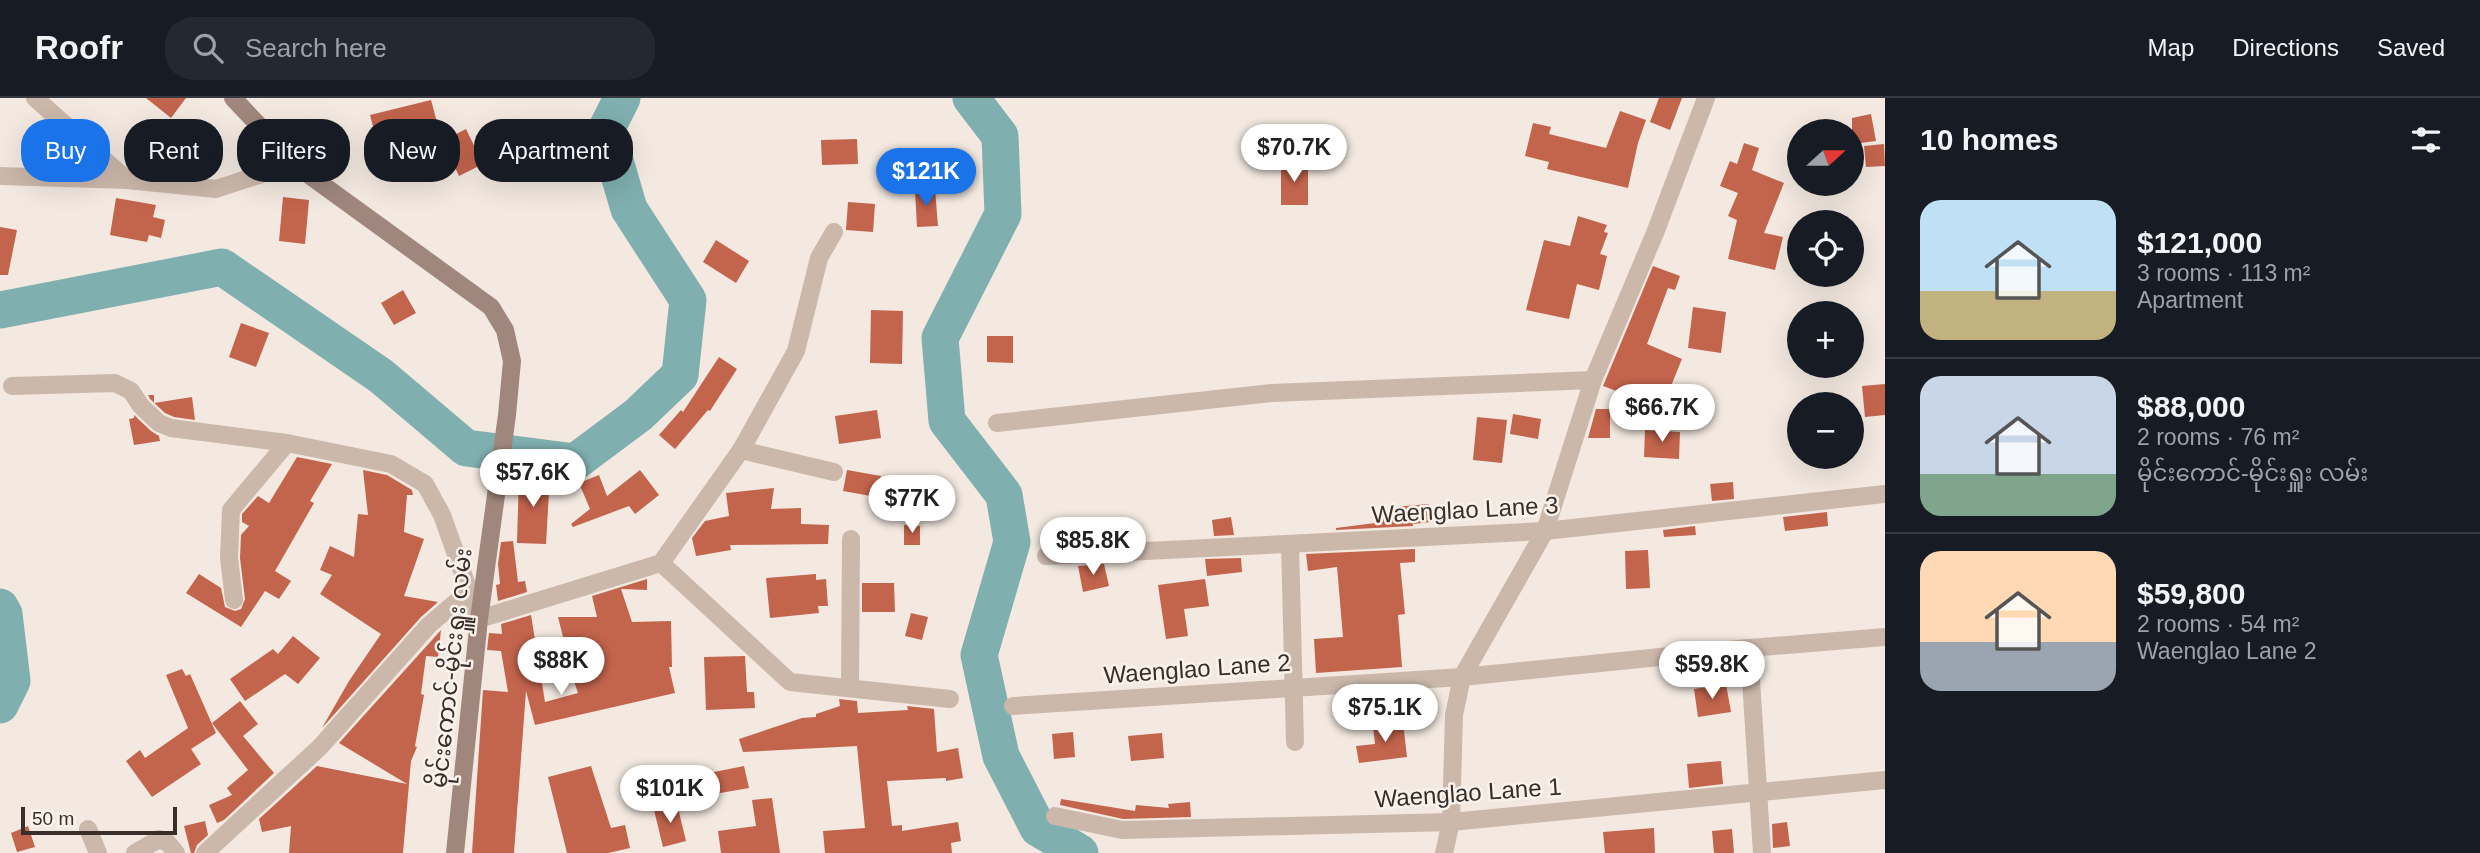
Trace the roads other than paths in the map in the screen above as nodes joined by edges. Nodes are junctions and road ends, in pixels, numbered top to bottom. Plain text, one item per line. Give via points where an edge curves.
1 (35, 98) edge
2 (233, 98) edge
3 (1706, 98) edge
4 (253, 119) edge
5 (0, 176) edge
6 (124, 177) edge
7 (124, 180) edge
8 (147, 182) edge
9 (237, 182) edge
10 (319, 182) edge
11 (834, 232) dead end
12 (1593, 380) junction
13 (12, 386) dead end
14 (997, 423) dead end
15 (287, 443) junction
16 (741, 450) junction
17 (834, 472) dead end
18 (1885, 494) edge
19 (1545, 531) junction
20 (851, 538) dead end
21 (1290, 544) junction
22 (1046, 556) dead end
23 (661, 563) junction
24 (469, 591) junction
25 (234, 600) dead end
26 (479, 619) junction
27 (1885, 638) edge
28 (1749, 648) junction
29 (1462, 677) junction
30 (850, 688) junction
31 (1292, 688) junction
32 (950, 699) dead end
33 (1013, 706) dead end
34 (1295, 742) dead end
35 (1885, 780) edge
36 (1758, 792) junction
37 (1055, 816) dead end
38 (1451, 822) junction
39 (88, 829) dead end
40 (98, 853) edge
41 (135, 853) edge
42 (176, 853) edge
43 (205, 853) edge
44 (455, 853) edge
45 (1444, 853) edge
46 (1762, 853) edge

1 - 6 street
2 - 4 main road, မိုင်းကောင်-မိုင်းရှူး လမ်း
3 - 12 street
5 - 7 street
8 - 9 street via 216,189
10 - 26 main road, မိုင်းကောင်-မိုင်းရှူး လမ်း via 491,307 505,330 512,361
11 - 16 street via 819,258 796,351
12 - 14 street via 1272,393
12 - 19 street
13 - 15 street via 115,383 131,391 159,423 171,428
15 - 24 street via 391,464 425,484 442,515
15 - 25 street via 231,510 229,558
16 - 17 street
16 - 23 street
18 - 19 street, Waenglao Lane 3
19 - 21 street, Waenglao Lane 3
19 - 29 street
20 - 30 street
21 - 22 street, Waenglao Lane 3
21 - 31 street
23 - 26 street
23 - 30 street via 790,682
24 - 26 street
24 - 43 street via 429,625 320,747
26 - 44 main road, မိုင်းကောင်-မိုင်းရှူး လမ်း
27 - 28 street, Waenglao Lane 2
28 - 29 street, Waenglao Lane 2
28 - 36 street
29 - 31 street, Waenglao Lane 2
29 - 38 street via 1454,715
30 - 32 street
31 - 33 street, Waenglao Lane 2
31 - 34 street
35 - 36 street, Waenglao Lane 1
36 - 38 street, Waenglao Lane 1
36 - 46 street
37 - 38 street, Waenglao Lane 1 via 1122,830
38 - 45 street
39 - 40 street
41 - 42 street via 159,839

